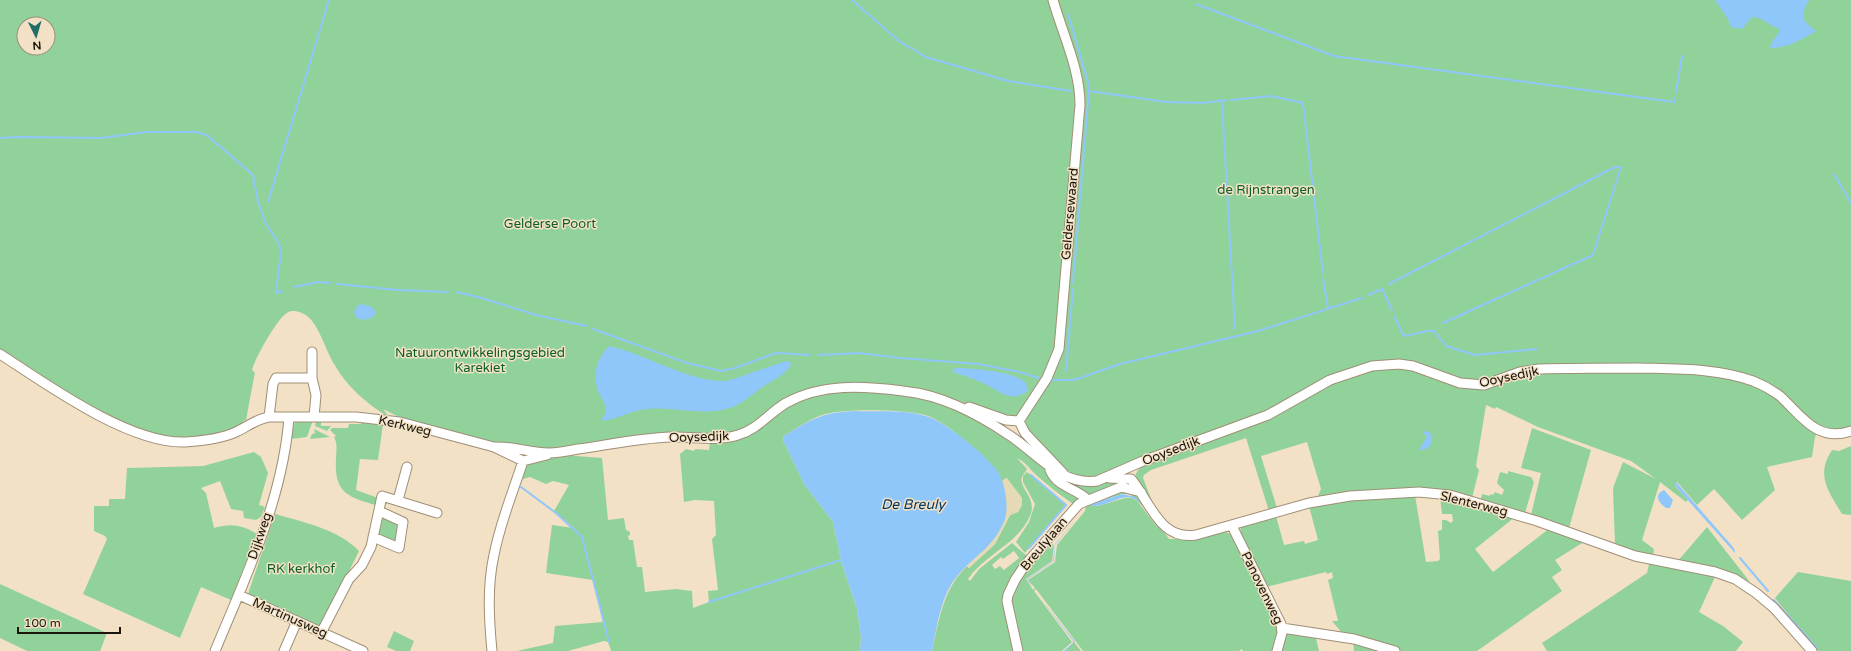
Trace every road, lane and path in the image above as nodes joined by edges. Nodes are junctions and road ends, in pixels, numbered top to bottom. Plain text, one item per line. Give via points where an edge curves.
1 (1053, 0) edge
2 (312, 352) dead end
3 (0, 354) edge
4 (312, 378) junction
5 (954, 404) junction
6 (269, 417) junction
7 (289, 417) junction
8 (314, 417) junction
9 (1019, 421) junction
10 (1851, 431) edge
11 (494, 447) junction
12 (550, 453) junction
13 (523, 461) junction
14 (1143, 461) junction
15 (1048, 466) junction
16 (407, 467) dead end
17 (1066, 477) junction
18 (1105, 478) junction
19 (1131, 479) junction
20 (1141, 492) junction
21 (1087, 499) junction
22 (398, 500) junction
23 (379, 511) junction
24 (437, 513) dead end
25 (1232, 526) junction
26 (373, 538) junction
27 (239, 595) junction
28 (297, 621) junction
29 (1282, 628) junction
30 (321, 632) junction
31 (215, 651) edge
32 (284, 651) edge
33 (363, 651) edge
34 (492, 651) edge
35 (1018, 651) edge
36 (1277, 651) edge
37 (1395, 651) edge
38 (1812, 651) edge

1 - 9 street, Geldersewaard via 1077,74 1080,105 1059,349 1047,378
2 - 4 street
3 - 6 street, Kerkweg via 86,409 157,439 186,442 224,436 259,419
4 - 6 street via 276,378
4 - 8 street via 316,395
5 - 9 street via 1006,420
5 - 12 street, Ooysedijk via 924,393 857,387 828,388 786,403 756,427 738,435 646,439
5 - 15 street, Ooysedijk via 1009,435
6 - 7 street, Kerkweg
7 - 8 street, Kerkweg
7 - 27 street, Dijkweg via 282,467
8 - 11 street, Kerkweg via 377,418
9 - 17 street via 1025,433
10 - 14 street, Ooysedijk via 1833,434 1822,432 1796,414 1780,396 1769,389 1753,381 1720,373 1664,368 1538,369 1520,372 1484,385 1460,383 1413,366 1386,365 1354,371 1330,380 1268,415
11 - 12 street, Ooysedijk
11 - 13 street
12 - 13 street via 544,457
13 - 34 street via 493,557 490,595
14 - 18 street, Ooysedijk
14 - 19 street
15 - 17 street, Ooysedijk
15 - 21 street via 1061,483
16 - 22 street
17 - 18 street, Ooysedijk via 1082,482
18 - 19 street
19 - 20 street, Slenterweg
20 - 21 street, Breulylaan via 1121,487
20 - 25 street, Slenterweg via 1164,526 1176,535 1189,536
21 - 35 street, Breulylaan via 1074,508 1030,560 1015,580 1008,595 1007,606
22 - 23 street via 382,496
22 - 24 street
23 - 26 street
23 - 26 street via 403,522 399,548
25 - 29 street, Panovenweg
25 - 38 street, Slenterweg via 1309,503 1350,496 1419,492 1450,495 1537,521 1635,556 1714,572 1735,579 1774,608
26 - 30 street via 362,565 349,579
27 - 28 street, Martinusweg
27 - 31 street, Dijkweg
28 - 30 street, Martinusweg
28 - 32 street
29 - 36 street, Panovenweg
29 - 37 street via 1354,640
30 - 33 street, Martinusweg

